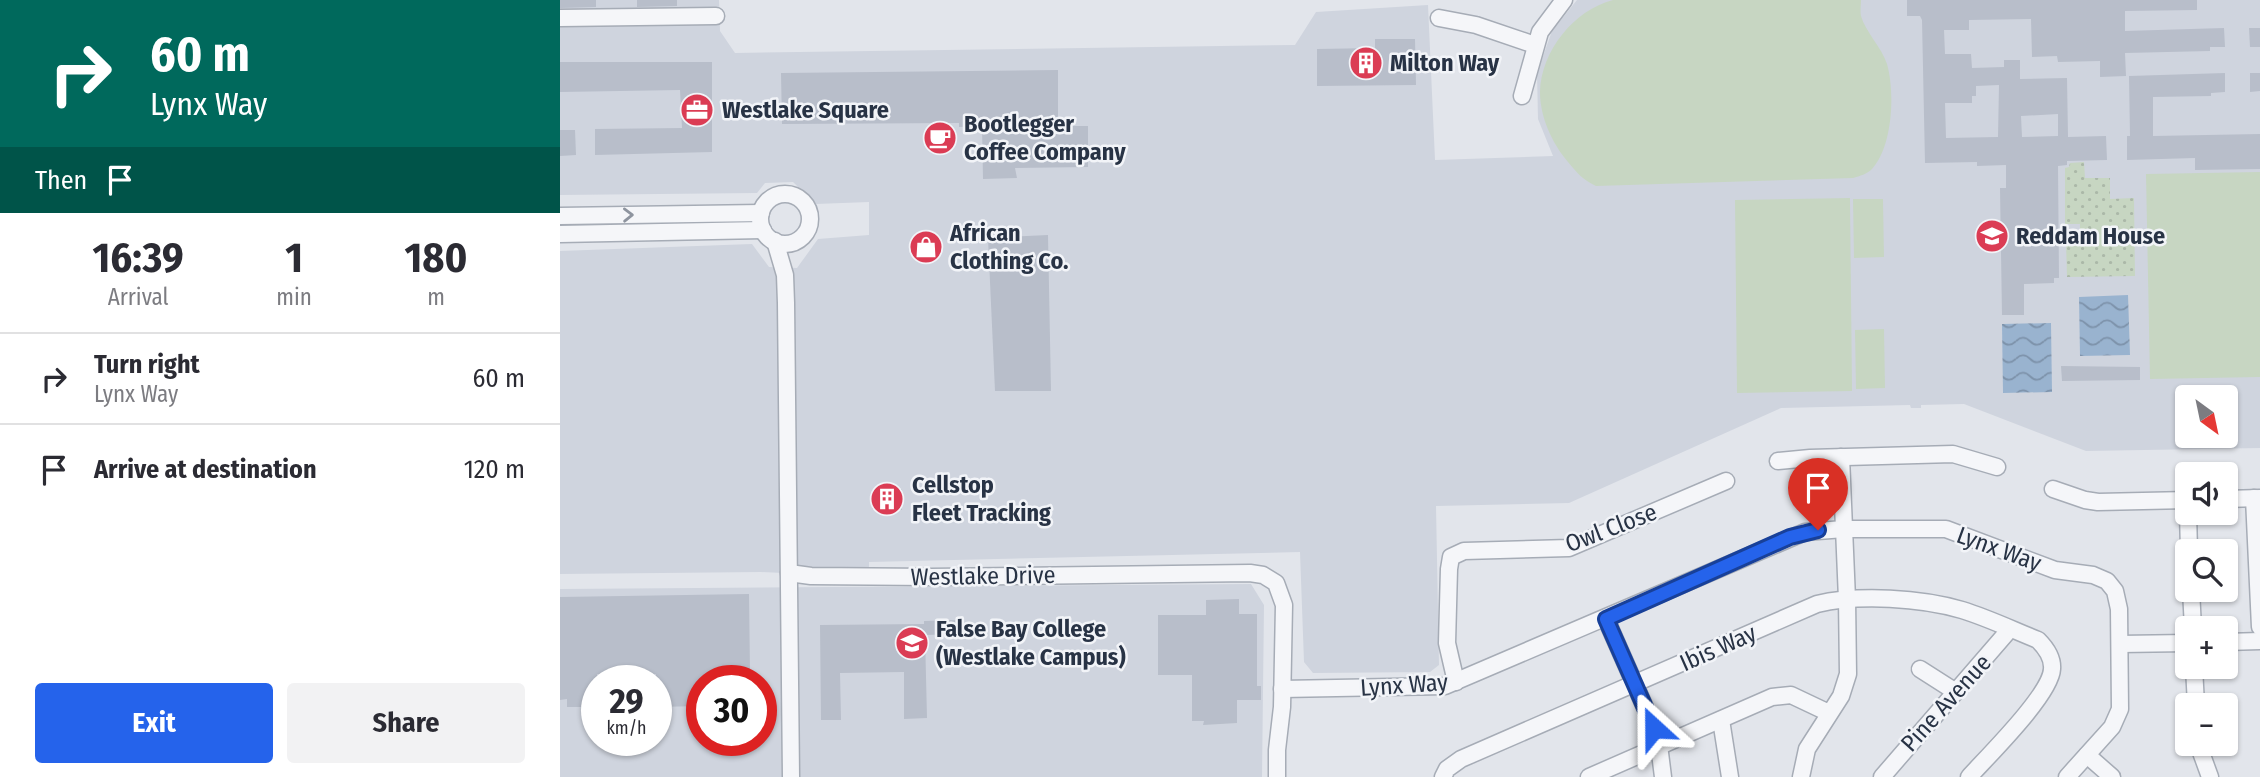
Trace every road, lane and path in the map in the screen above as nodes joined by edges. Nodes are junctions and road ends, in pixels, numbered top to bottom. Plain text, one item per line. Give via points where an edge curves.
1 (1564, 0) edge
2 (616, 8) edge
3 (699, 8) edge
4 (716, 16) dead end
5 (560, 18) edge
6 (1439, 18) dead end
7 (1535, 45) junction
8 (1522, 96) dead end
9 (761, 213) junction
10 (560, 216) edge
11 (560, 234) edge
12 (769, 236) junction
13 (800, 238) junction
14 (785, 275) junction
15 (1841, 457) junction
16 (1778, 461) dead end
17 (1997, 467) dead end
18 (1727, 481) dead end
19 (2053, 489) dead end
20 (2257, 498) edge
21 (2238, 499) edge
22 (2175, 500) edge
23 (1844, 529) junction
24 (789, 573) junction
25 (1847, 599) junction
26 (1606, 619) junction
27 (2260, 627) edge
28 (2010, 629) junction
29 (2260, 641) edge
30 (2238, 642) edge
31 (2175, 643) edge
32 (2120, 644) junction
33 (1920, 669) dead end
34 (1456, 682) junction
35 (1635, 685) junction
36 (1282, 689) junction
37 (1956, 692) junction
38 (1829, 713) junction
39 (1721, 720) junction
40 (1660, 747) junction
41 (2087, 755) junction
42 (2202, 756) edge
43 (791, 777) edge
44 (1277, 777) edge
45 (1443, 777) edge
46 (1588, 777) edge
47 (1663, 777) edge
48 (1730, 777) edge
49 (1801, 777) edge
50 (1882, 777) edge
51 (1969, 777) edge
52 (2067, 777) edge
53 (2112, 777) edge
54 (2210, 777) edge

1 - 7 street
2 - 3 street
2 - 5 street
3 - 4 street
6 - 7 street
7 - 8 street
10 -> 9 street
9 - 12 street
9 - 13 street via 773,197 797,197 806,205 809,217
11 - 12 street
12 - 13 street via 788,243
12 - 14 street
13 - 14 street
14 - 24 street
15 - 16 street
15 - 17 street via 1952,454
15 - 23 street
18 - 34 street, Owl Close via 1569,548 1482,549 1454,554 1449,569 1447,643
19 - 22 street via 2098,502
20 - 21 street
20 - 27 street
23 - 25 street
23 - 26 street, Lynx Way via 1790,537
23 - 32 street, Lynx Way via 1946,529 2055,569 2101,577 2117,598
24 - 36 street, Westlake Drive via 1263,575 1276,583 1282,596
24 - 43 street
25 - 28 street, Ibis Way via 1943,606
25 - 35 street, Ibis Way via 1817,604
25 - 38 street via 1848,674
26 - 34 street, Lynx Way
26 - 35 street
28 - 37 street, Pine Avenue
28 - 51 street, Ibis Way via 2046,647 2051,657 2049,680 2033,705
29 - 30 street
31 - 32 street
32 - 41 street, Lynx Way via 2120,709 2112,727
33 - 37 street
34 - 36 street, Lynx Way via 1433,688
35 - 40 street
35 - 45 street, Ibis Way via 1461,759
36 - 44 street, Westlake Drive
37 - 50 street, Pine Avenue
38 - 39 street via 1783,694
38 - 49 street via 1807,749
39 - 40 street
39 - 48 street
40 - 46 street
40 - 47 street
41 - 52 street, Lynx Way
41 - 53 street
42 - 54 street

